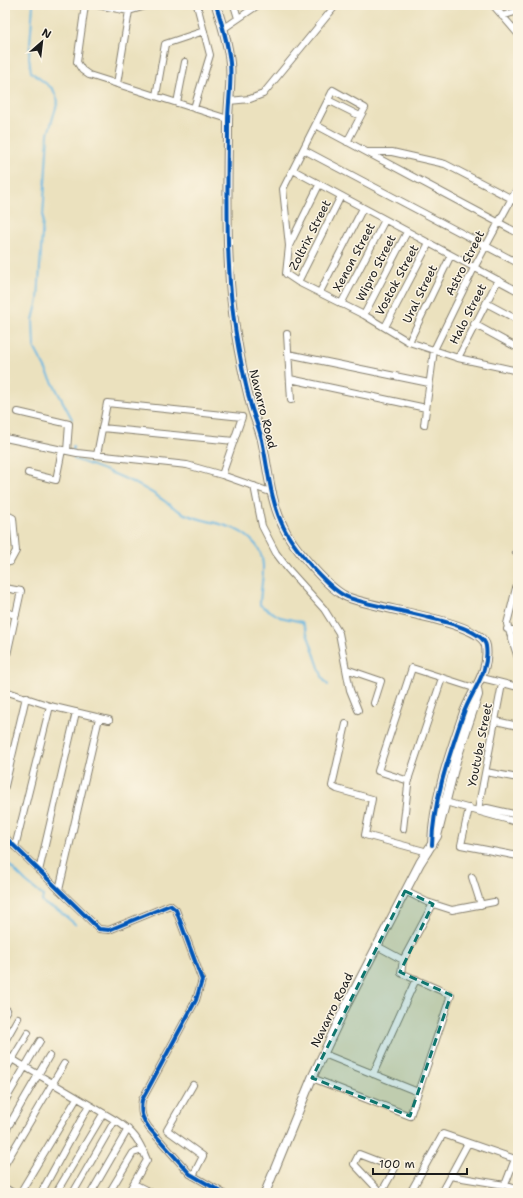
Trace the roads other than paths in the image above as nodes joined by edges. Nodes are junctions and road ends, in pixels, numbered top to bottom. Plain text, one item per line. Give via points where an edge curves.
1 (85, 5) edge
2 (97, 5) edge
3 (149, 5) edge
4 (197, 5) edge
5 (216, 5) edge
6 (234, 5) edge
7 (258, 5) edge
8 (336, 5) edge
9 (493, 5) edge
10 (129, 11) junction
11 (518, 11) edge
12 (502, 16) junction
13 (238, 18) junction
14 (223, 29) junction
15 (204, 31) junction
16 (518, 34) edge
17 (185, 62) dead end
18 (117, 84) junction
19 (156, 96) junction
20 (328, 100) junction
21 (229, 101) junction
22 (177, 103) junction
23 (194, 108) junction
24 (360, 116) junction
25 (228, 119) junction
26 (316, 125) junction
27 (347, 142) junction
28 (304, 150) junction
29 (366, 152) junction
30 (293, 170) junction
31 (319, 185) junction
32 (518, 187) edge
33 (341, 196) junction
34 (512, 199) junction
35 (518, 202) edge
36 (363, 208) junction
37 (385, 220) junction
38 (498, 222) junction
39 (407, 232) junction
40 (518, 233) edge
41 (429, 243) junction
42 (289, 246) junction
43 (486, 246) junction
44 (450, 255) junction
45 (518, 263) edge
46 (474, 268) junction
47 (498, 280) junction
48 (298, 282) junction
49 (518, 291) edge
50 (320, 292) junction
51 (486, 303) junction
52 (342, 304) junction
53 (364, 315) junction
54 (518, 320) edge
55 (474, 324) junction
56 (385, 327) junction
57 (288, 334) dead end
58 (409, 342) junction
59 (518, 348) edge
60 (434, 350) junction
61 (288, 354) junction
62 (458, 358) junction
63 (518, 371) edge
64 (290, 379) junction
65 (430, 383) junction
66 (291, 400) dead end
67 (426, 408) junction
68 (18, 412) dead end
69 (424, 425) dead end
70 (102, 428) junction
71 (5, 438) edge
72 (234, 441) junction
73 (65, 451) junction
74 (97, 455) junction
75 (28, 473) dead end
76 (222, 474) junction
77 (254, 486) junction
78 (273, 493) junction
79 (5, 514) edge
80 (5, 562) edge
81 (518, 580) edge
82 (5, 588) edge
83 (511, 602) junction
84 (518, 604) edge
85 (5, 612) edge
86 (16, 615) junction
87 (507, 629) junction
88 (518, 631) edge
89 (8, 637) edge
90 (518, 658) edge
91 (5, 663) edge
92 (346, 669) junction
93 (442, 678) junction
94 (482, 678) junction
95 (502, 684) junction
96 (518, 687) edge
97 (477, 689) junction
98 (5, 691) edge
99 (26, 698) junction
100 (374, 703) dead end
101 (50, 706) junction
102 (358, 710) dead end
103 (76, 712) junction
104 (99, 718) junction
105 (109, 720) dead end
106 (496, 721) junction
107 (346, 724) dead end
108 (518, 726) edge
109 (486, 772) junction
110 (518, 777) edge
111 (409, 781) junction
112 (5, 786) edge
113 (442, 801) junction
114 (470, 808) junction
115 (478, 810) junction
116 (518, 815) edge
117 (518, 822) edge
118 (403, 829) dead end
119 (5, 837) edge
120 (15, 847) junction
121 (428, 852) junction
122 (518, 856) edge
123 (39, 871) junction
124 (472, 877) dead end
125 (59, 890) junction
126 (405, 891) junction
127 (494, 902) dead end
128 (433, 904) junction
129 (481, 905) junction
130 (377, 946) junction
131 (403, 960) junction
132 (416, 979) junction
133 (18, 1018) dead end
134 (28, 1033) dead end
135 (40, 1041) dead end
136 (5, 1042) edge
137 (324, 1054) junction
138 (5, 1055) edge
139 (49, 1056) dead end
140 (12, 1060) junction
141 (64, 1064) dead end
142 (25, 1067) junction
143 (5, 1071) edge
144 (373, 1074) junction
145 (38, 1075) junction
146 (312, 1078) junction
147 (54, 1083) junction
148 (193, 1085) dead end
149 (418, 1092) junction
150 (77, 1098) junction
151 (5, 1101) edge
152 (89, 1105) junction
153 (103, 1114) junction
154 (115, 1120) junction
155 (128, 1129) junction
156 (5, 1132) edge
157 (468, 1143) junction
158 (143, 1150) junction
159 (517, 1159) edge
160 (5, 1164) edge
161 (193, 1176) junction
162 (450, 1176) junction
163 (134, 1184) junction
164 (505, 1185) junction
165 (5, 1188) edge
166 (518, 1190) edge
167 (149, 1192) edge
168 (13, 1193) edge
169 (20, 1193) edge
170 (40, 1193) edge
171 (56, 1193) edge
172 (73, 1193) edge
173 (91, 1193) edge
174 (109, 1193) edge
175 (128, 1193) edge
176 (223, 1193) edge
177 (265, 1193) edge
178 (381, 1193) edge
179 (410, 1193) edge
180 (441, 1193) edge

1 - 18 street via 77,62 89,75
2 - 10 street
3 - 10 street
4 - 15 street
5 - 14 street, Navarro Road
6 - 13 street
7 - 13 street
8 - 21 street via 263,94 250,99
9 - 12 street
10 - 18 street
11 - 12 street
12 - 16 street
13 - 14 street
14 - 21 street, Navarro Road via 230,64
15 - 19 street via 165,44
15 - 23 street via 210,55
17 - 22 street
18 - 19 street
19 - 22 street
20 - 24 street
20 - 24 street via 333,90 365,108
20 - 26 street
21 - 25 street, Navarro Road
22 - 23 street
23 - 25 street
24 - 27 street
25 - 78 street, Navarro Road via 230,292 244,377
26 - 27 street
26 - 28 street
27 - 29 street
28 - 30 street
28 - 43 street
29 - 34 street via 392,152 446,164
29 - 38 street
30 - 31 street
30 - 42 street via 283,189
31 - 33 street
31 - 42 street
32 - 34 street, Astro Street
33 - 36 street
33 - 48 street, Zoltrix Street
34 - 35 street
34 - 38 street, Astro Street
36 - 37 street
36 - 50 street
37 - 39 street
37 - 52 street, Xenon Street
38 - 40 street
38 - 43 street, Astro Street
39 - 41 street
39 - 53 street, Wipro Street
41 - 44 street
41 - 56 street, Vostok Street
42 - 48 street via 286,274
43 - 45 street
43 - 46 street, Astro Street
44 - 46 street
44 - 58 street, Ural Street
46 - 47 street
46 - 60 street, Astro Street
47 - 49 street
47 - 51 street, Halo Street
48 - 50 street
50 - 52 street
51 - 54 street
51 - 55 street, Halo Street
52 - 53 street
53 - 56 street
55 - 59 street
55 - 62 street, Halo Street
56 - 58 street
57 - 61 street
58 - 60 street
60 - 62 street
60 - 65 street, Astro Street
61 - 64 street
61 - 65 street
62 - 63 street
64 - 66 street
64 - 67 street
65 - 67 street, Astro Street
67 - 69 street, Astro Street
68 - 73 street via 69,424
70 - 72 street
70 - 72 street via 107,403 242,417
70 - 74 street
71 - 73 street
72 - 76 street
73 - 74 street
73 - 75 street via 56,480
74 - 76 street via 188,465
76 - 77 street
77 - 78 street
77 - 92 street via 262,526 269,540 288,569 332,621 338,634
78 - 94 street, Navarro Road via 283,527 311,565 345,596 461,626 484,639 486,647
79 - 80 street via 13,518 16,551 10,562
81 - 83 street
82 - 86 street via 21,591
83 - 84 street
83 - 87 street
85 - 86 street
86 - 89 street
87 - 88 street
87 - 90 street
89 - 91 street
92 - 100 street via 381,681
92 - 102 street via 350,690
93 - 97 street
93 - 111 street
93 - 111 street via 412,668 378,771
94 - 95 street
94 - 97 street, Navarro Road
95 - 96 street
95 - 106 street, Youtube Street
97 - 113 street, Navarro Road via 478,695
98 - 99 street
99 - 101 street
99 - 112 street
101 - 103 street
101 - 120 street
103 - 104 street
103 - 123 street
104 - 105 street
104 - 125 street
106 - 108 street
106 - 109 street, Youtube Street
107 - 121 street via 332,786 372,799 365,835
109 - 110 street
109 - 115 street, Youtube Street
111 - 118 street
113 - 114 street
113 - 121 street, Navarro Road via 437,836
114 - 115 street
114 - 122 street via 461,845
115 - 116 street via 486,808
115 - 117 street via 485,815
119 - 120 street
120 - 123 street
121 - 126 street, Navarro Road
123 - 125 street
124 - 129 street
125 - 161 street via 99,929 109,930 170,904 176,910 202,980 196,1000 142,1100 140,1110 149,1128
126 - 128 street
126 - 130 street, Navarro Road
127 - 129 street
128 - 129 street via 452,910
128 - 131 street
130 - 131 street
130 - 137 street, Navarro Road
131 - 132 street via 401,972
132 - 144 street
132 - 149 street via 451,995
133 - 136 street
134 - 140 street
135 - 142 street
137 - 144 street
137 - 146 street, Navarro Road
138 - 140 street
139 - 145 street
140 - 142 street
140 - 143 street
141 - 147 street
142 - 145 street
142 - 151 street
144 - 149 street
145 - 147 street
145 - 156 street
146 - 149 street via 410,1116
146 - 177 street, Navarro Road
147 - 150 street
147 - 160 street
148 - 161 street via 167,1130 204,1156
150 - 152 street
150 - 169 street
152 - 153 street
152 - 170 street
153 - 154 street
153 - 171 street
154 - 155 street
154 - 172 street
155 - 158 street via 137,1138
155 - 173 street
157 - 159 street
157 - 162 street
157 - 179 street via 443,1134
158 - 163 street via 147,1160
158 - 174 street via 132,1153
159 - 164 street
161 - 176 street
162 - 164 street
162 - 180 street
163 - 167 street
163 - 175 street
164 - 166 street
165 - 168 street
178 - 178 street via 354,1164 359,1154 395,1168

